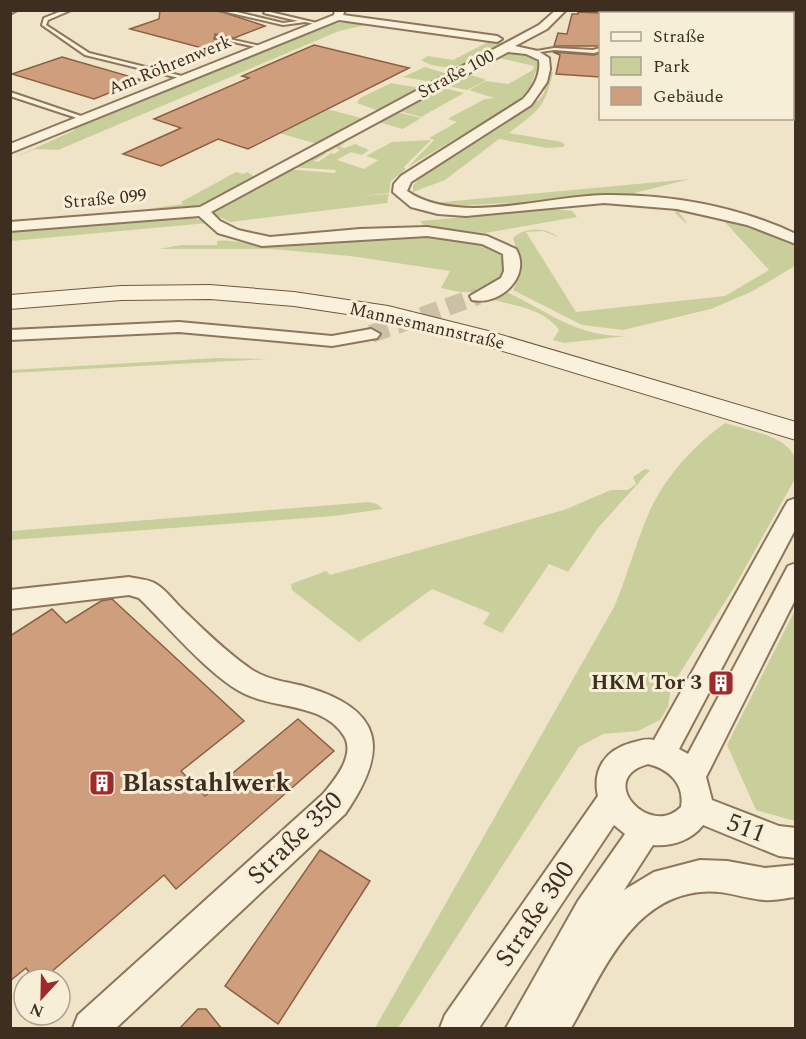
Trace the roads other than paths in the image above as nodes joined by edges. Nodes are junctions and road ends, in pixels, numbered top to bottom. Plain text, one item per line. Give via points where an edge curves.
1 (69, 10) edge
2 (220, 10) edge
3 (562, 10) edge
4 (620, 10) edge
5 (266, 12) dead end
6 (655, 12) edge
7 (339, 14) edge
8 (304, 21) junction
9 (319, 24) junction
10 (218, 37) dead end
11 (500, 44) junction
12 (260, 47) junction
13 (599, 50) edge
14 (533, 52) junction
15 (187, 78) junction
16 (10, 94) edge
17 (85, 120) junction
18 (10, 149) edge
19 (203, 211) junction
20 (10, 227) edge
21 (795, 240) edge
22 (478, 296) tunnel mouth
23 (10, 302) edge
24 (371, 334) tunnel mouth
25 (10, 335) edge
26 (785, 428) edge
27 (795, 506) edge
28 (795, 572) edge
29 (10, 600) edge
30 (661, 754) junction
31 (691, 776) junction
32 (613, 800) junction
33 (697, 809) junction
34 (646, 829) junction
35 (795, 843) edge
36 (795, 881) edge
37 (91, 1029) edge
38 (458, 1029) edge
39 (525, 1029) edge
40 (552, 1029) edge

1 - 15 lane via 46,20 44,25 87,54
2 - 8 lane via 283,24
3 - 11 street via 543,27
4 - 6 street
5 - 8 lane
7 - 9 street, Am Röhrenwerk
7 - 11 street
8 - 9 lane
9 - 12 street, Am Röhrenwerk
10 - 12 lane
11 - 14 street, Straße 100
11 - 19 street, Straße 100
12 - 15 street, Am Röhrenwerk
13 - 14 lane
14 - 21 street via 545,63 537,92 406,179 400,192 407,200 419,207 455,212 603,199 679,205 756,224
15 - 17 street, Am Röhrenwerk
16 - 17 lane
17 - 18 street, Am Röhrenwerk
19 - 20 street, Straße 099
19 - 22 street via 227,231 270,242 445,231 495,242 510,252 513,273 507,284
23 - 26 main road, Mannesmannstraße via 121,293 220,293 388,313 479,336
24 - 25 street via 332,341 179,327
27 - 30 street
28 - 31 street
29 - 37 street, Straße 350 via 129,586 147,590 251,685 307,699 344,715 360,734 362,754 354,780 334,804
30 - 31 street
30 - 32 street via 635,752 615,765 610,775
31 - 33 street
32 - 34 street via 632,822
32 - 38 street, Straße 300
33 - 34 street via 692,819 672,831
33 - 35 street, 511 via 779,841
34 - 39 street via 590,913
36 - 40 street via 765,884 700,876 654,888 633,903 607,934

